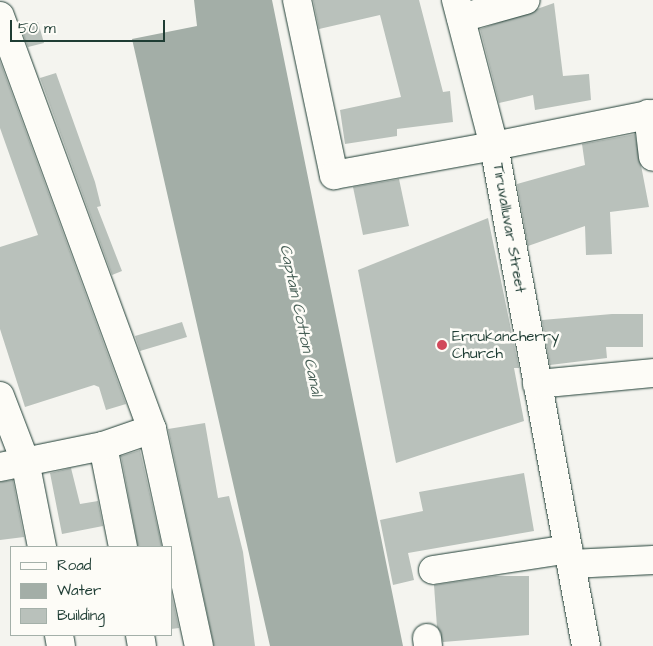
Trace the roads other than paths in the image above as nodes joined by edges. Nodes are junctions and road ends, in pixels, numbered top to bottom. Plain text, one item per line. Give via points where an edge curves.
1 (297, 0) edge
2 (526, 0) edge
3 (458, 9) edge
4 (0, 16) edge
5 (651, 114) edge
6 (494, 146) junction
7 (653, 157) edge
8 (653, 373) edge
9 (537, 384) junction
10 (0, 396) edge
11 (152, 429) junction
12 (103, 446) junction
13 (12, 464) edge
14 (42, 546) edge
15 (123, 546) edge
16 (569, 556) junction
17 (653, 560) edge
18 (433, 570) dead end
19 (200, 646) edge
20 (586, 646) edge

1 - 6 street, Tiruvalluvar Street via 334,175
2 - 3 street
3 - 6 street
4 - 11 street
5 - 6 street
5 - 7 street
6 - 9 street, Tiruvalluvar Street
8 - 9 street
9 - 16 street, Tiruvalluvar Street
10 - 13 street
11 - 12 street
11 - 19 street
12 - 13 street
12 - 15 street
13 - 14 street
16 - 17 street
16 - 18 street
16 - 20 street, Tiruvalluvar Street

